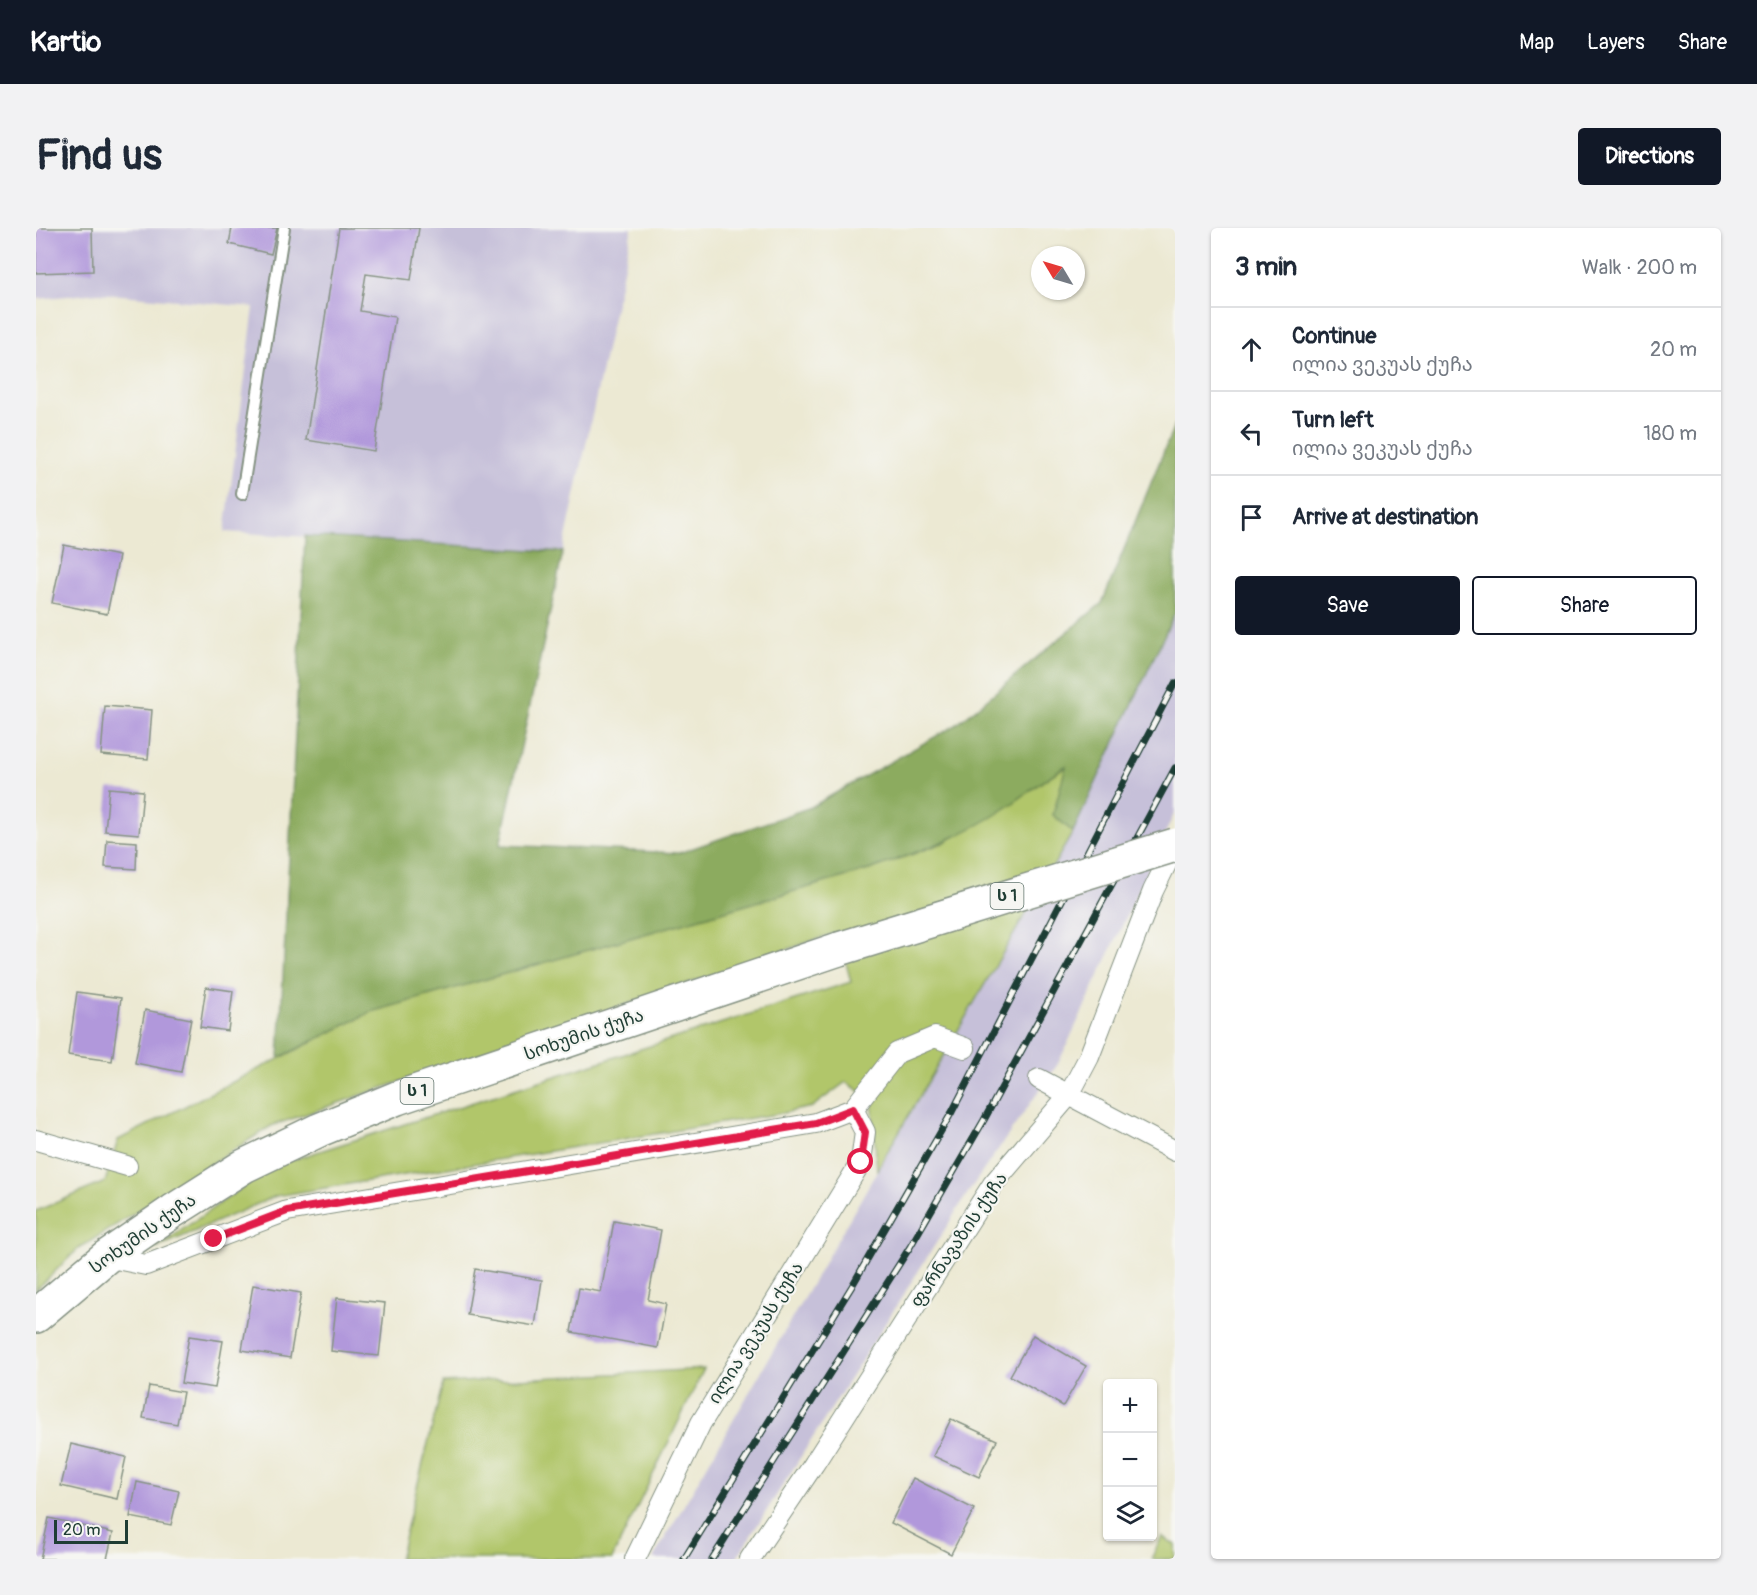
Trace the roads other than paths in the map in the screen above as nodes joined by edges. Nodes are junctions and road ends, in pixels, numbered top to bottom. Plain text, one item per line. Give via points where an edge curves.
1 (284, 228) edge
2 (242, 494) dead end
3 (1175, 846) edge
4 (965, 1048) dead end
5 (1039, 1079) dead end
6 (1069, 1095) junction
7 (853, 1109) junction
8 (36, 1140) edge
9 (1175, 1151) edge
10 (127, 1166) dead end
11 (106, 1257) junction
12 (36, 1316) edge
13 (635, 1559) edge
14 (750, 1559) edge

1 - 2 lane
3 - 6 street, ფარნავაზის ქუჩა via 1153,891 1089,1057
3 - 11 highway, სოხუმის ქუჩა / ს 1, bridge via 839,949 397,1098 244,1166
4 - 7 street via 935,1037 897,1053
5 - 6 street
6 - 9 street
6 - 14 street, ფარნავაზის ქუჩა via 993,1184
7 - 11 street via 816,1123 287,1211 146,1265
7 - 13 street, ილია ვეკუას ქუჩა via 865,1132 861,1162 701,1423
8 - 10 street
11 - 12 highway, სოხუმის ქუჩა / ს 1

